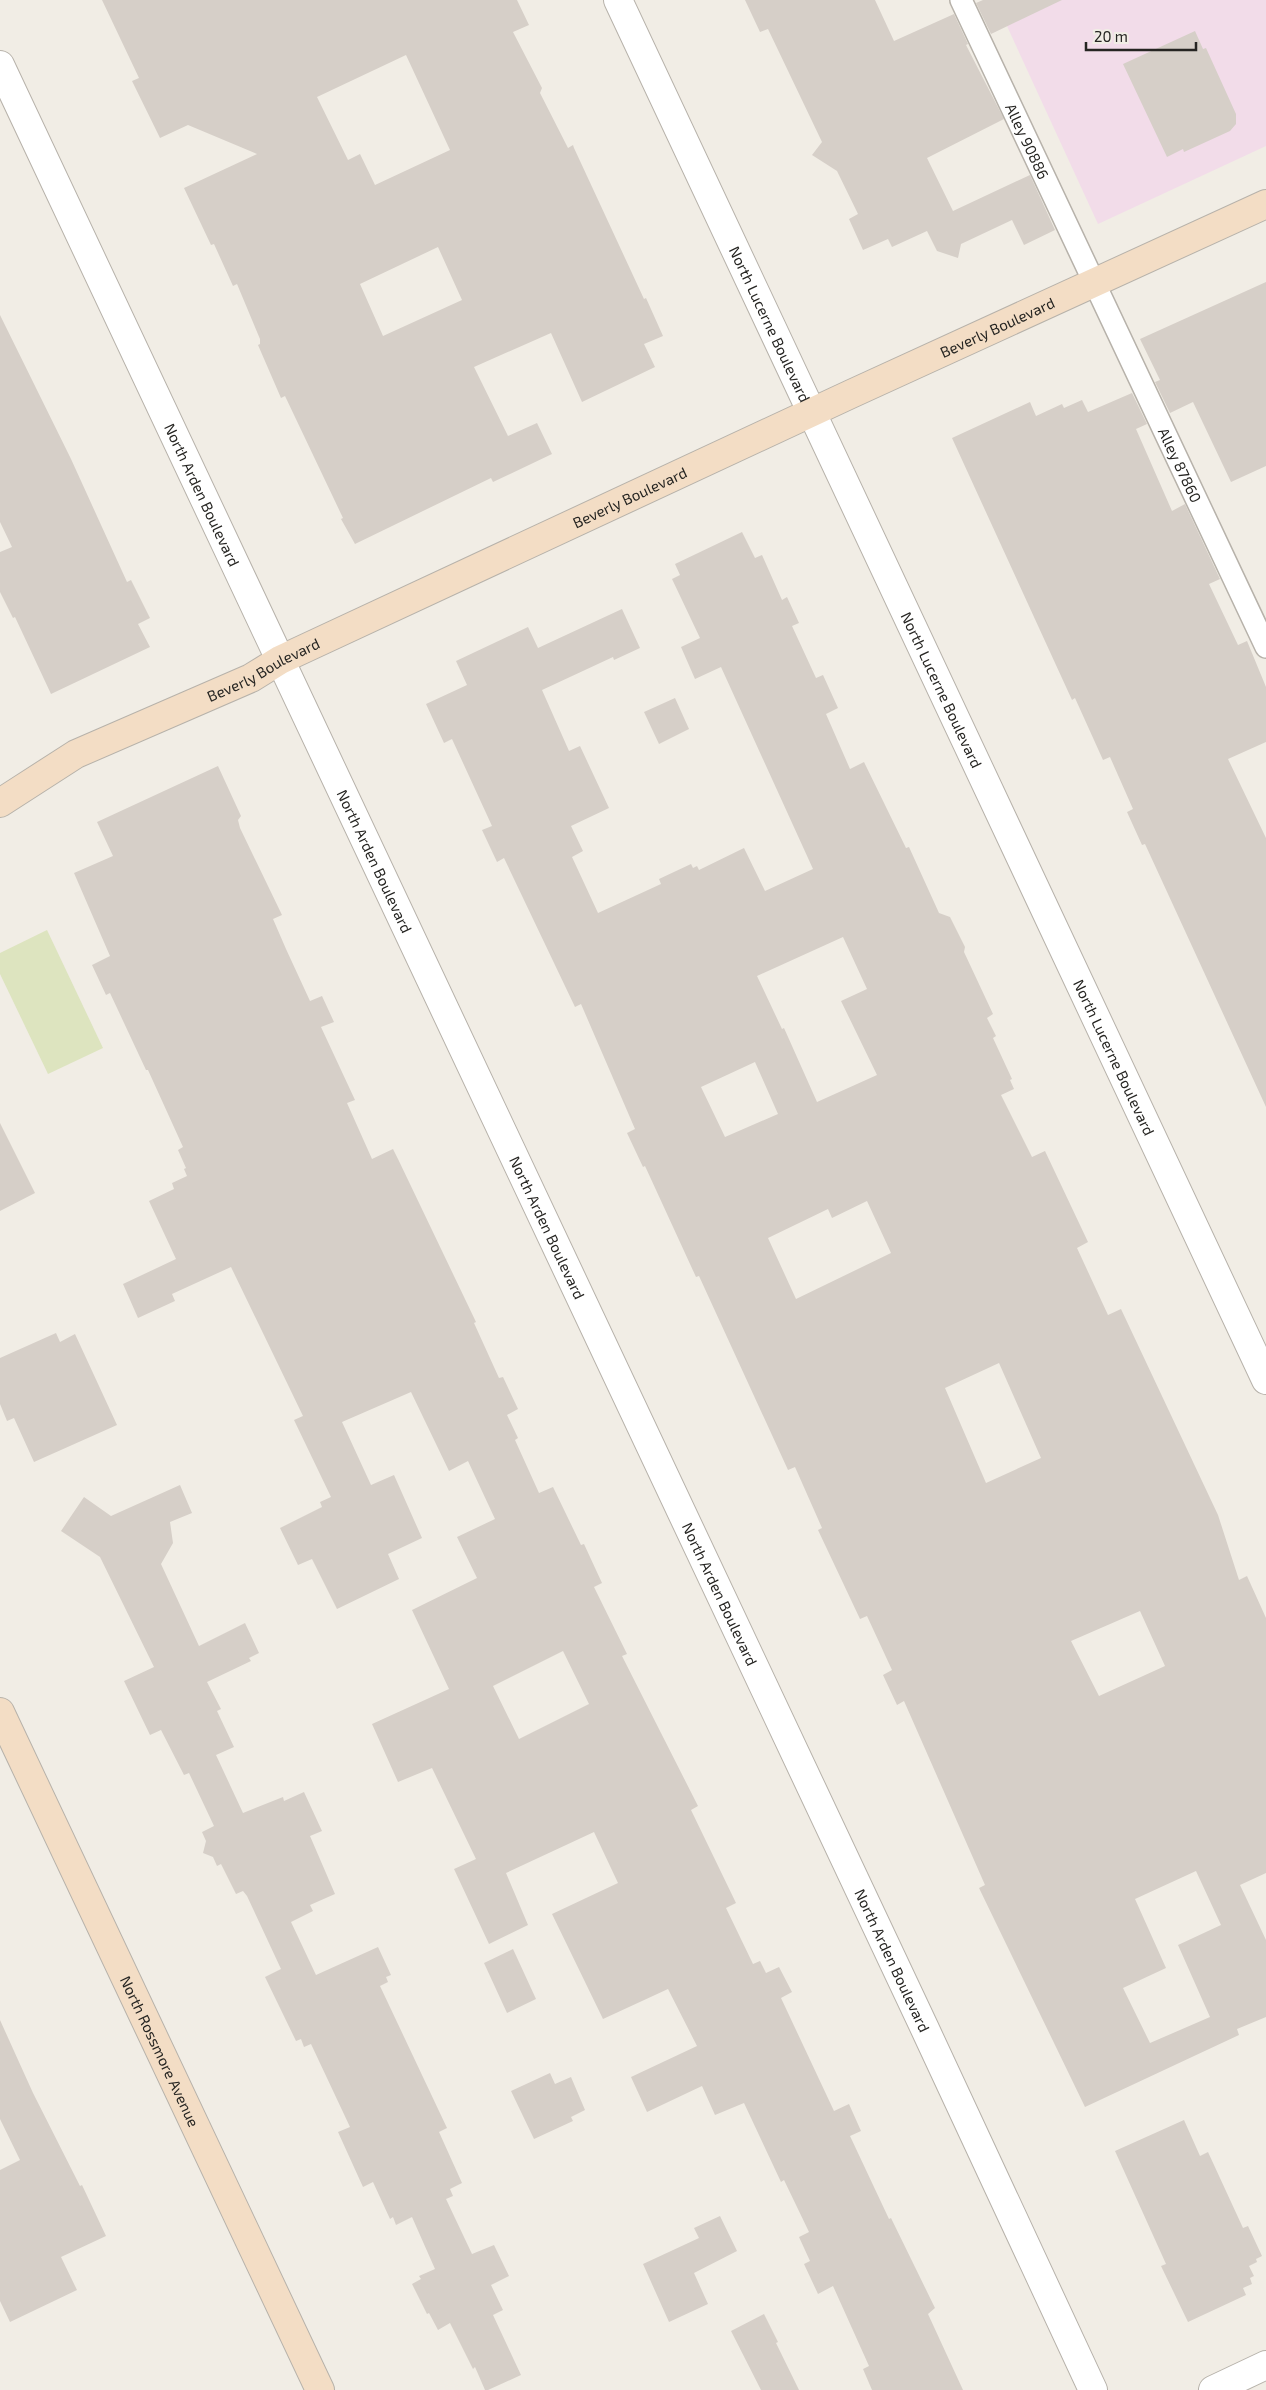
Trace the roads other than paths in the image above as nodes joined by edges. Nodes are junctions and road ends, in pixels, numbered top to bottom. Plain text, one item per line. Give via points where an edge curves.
1 (618, 0) edge
2 (961, 0) edge
3 (0, 65) edge
4 (1266, 204) edge
5 (1093, 284) junction
6 (811, 412) junction
7 (1266, 647) edge
8 (280, 660) junction
9 (76, 754) junction
10 (0, 793) edge
11 (0, 803) edge
12 (1266, 1380) edge
13 (0, 1712) edge
14 (1266, 2365) edge
15 (320, 2390) edge
16 (1093, 2390) edge
17 (1213, 2390) edge

1 - 6 street, North Lucerne Boulevard
2 - 5 lane, Alley 90886
3 - 8 street, North Arden Boulevard
4 - 5 main road, Beverly Boulevard
5 - 6 main road, Beverly Boulevard
5 - 7 lane, Alley 87860
6 - 8 main road, Beverly Boulevard
6 - 12 street, North Lucerne Boulevard
8 - 9 main road, Beverly Boulevard via 251,678
8 - 16 street, North Arden Boulevard
9 - 10 main road
9 - 11 main road, Beverly Boulevard
13 - 15 main road, North Rossmore Avenue
14 - 17 street

